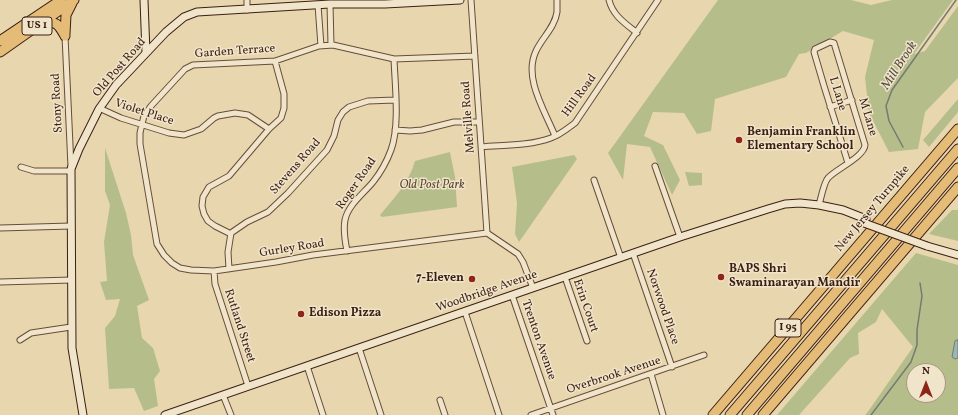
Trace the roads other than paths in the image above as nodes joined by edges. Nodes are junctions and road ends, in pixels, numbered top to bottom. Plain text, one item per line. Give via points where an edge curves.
1 (48, 0) edge
2 (61, 0) edge
3 (144, 0) edge
4 (247, 0) edge
5 (460, 0) edge
6 (471, 0) edge
7 (557, 0) edge
8 (609, 0) edge
9 (658, 0) edge
10 (73, 1) edge
11 (423, 1) edge
12 (318, 4) junction
13 (330, 4) junction
14 (247, 10) junction
15 (43, 12) junction
16 (637, 33) junction
17 (26, 34) junction
18 (65, 36) junction
19 (0, 41) edge
20 (832, 42) joint
21 (331, 45) junction
22 (321, 46) junction
23 (0, 52) edge
24 (146, 53) junction
25 (475, 56) junction
26 (394, 59) junction
27 (275, 61) junction
28 (395, 100) junction
29 (852, 100) junction
30 (830, 107) junction
31 (99, 108) junction
32 (479, 122) junction
33 (142, 124) junction
34 (268, 129) junction
35 (395, 130) junction
36 (956, 131) edge
37 (555, 136) junction
38 (481, 146) junction
39 (958, 148) edge
40 (848, 162) junction
41 (655, 166) dead end
42 (21, 167) dead end
43 (958, 168) edge
44 (71, 170) junction
45 (594, 180) dead end
46 (958, 188) edge
47 (819, 205) junction
48 (71, 226) junction
49 (0, 228) edge
50 (487, 233) junction
51 (231, 234) junction
52 (680, 237) junction
53 (928, 244) junction
54 (958, 250) edge
55 (347, 251) junction
56 (633, 253) junction
57 (958, 254) edge
58 (621, 258) junction
59 (229, 269) junction
60 (214, 271) junction
61 (565, 277) junction
62 (72, 280) junction
63 (0, 282) edge
64 (533, 288) junction
65 (512, 295) junction
66 (464, 312) junction
67 (71, 327) junction
68 (20, 340) dead end
69 (587, 342) dead end
70 (359, 348) junction
71 (704, 355) dead end
72 (307, 366) junction
73 (672, 367) junction
74 (651, 374) junction
75 (248, 386) junction
76 (224, 395) junction
77 (440, 400) dead end
78 (551, 408) junction
79 (83, 415) edge
80 (165, 415) edge
81 (231, 415) edge
82 (323, 415) edge
83 (381, 415) edge
84 (445, 415) edge
85 (499, 415) edge
86 (531, 415) edge
87 (553, 415) edge
88 (663, 415) edge
89 (713, 415) edge
90 (730, 415) edge
91 (747, 415) edge
92 (763, 415) edge

1 - 15 highway
2 - 15 highway, US 1
3 - 24 main road
4 - 14 street
5 - 11 main road, Old Post Road
6 - 25 street, Melville Road
7 - 37 street via 557,14 532,62 534,87
8 - 16 street via 616,15
9 - 16 street, Hill Road
10 - 17 highway, US 1
10 - 18 highway via 66,15
11 - 13 main road, Old Post Road
12 - 13 main road, Old Post Road
12 - 14 main road, Old Post Road
12 - 22 street
13 - 21 street
14 - 24 main road, Old Post Road via 197,12 184,17
15 - 19 highway, US 1
16 - 37 street, Hill Road via 575,123
17 - 18 highway via 49,22 60,26
17 - 23 highway, US 1
18 - 44 street, Stony Road
20 - 29 street, M Lane
20 - 30 street, L Lane via 817,47 814,52
21 - 22 street, Garden Terrace
21 - 26 street, Garden Terrace
22 - 27 street, Garden Terrace
24 - 31 main road, Old Post Road via 116,85
25 - 26 street, Garden Terrace
25 - 32 street, Melville Road
26 - 28 street, Roger Road
27 - 33 street, Garden Terrace via 189,66 151,106
27 - 34 street via 284,101 283,112 281,118
28 - 35 street, Roger Road
28 - 51 street, Stevens Road via 359,102 349,107 338,120 334,136 326,150 288,193 268,212 247,222
29 - 30 street
29 - 40 street, M Lane via 865,145 863,151
30 - 40 street, L Lane
31 - 33 street, Violet Place
31 - 44 main road, Old Post Road
32 - 35 street via 454,122 422,130
32 - 38 street, Melville Road
33 - 34 street, Violet Place via 184,135 201,129 218,116 239,113
33 - 60 street, Gurley Road via 140,144 157,244 164,255 180,268
34 - 51 street via 229,176 209,187 203,197 202,206 208,221
35 - 55 street, Roger Road via 392,148 384,166 345,219
36 - 89 highway, New Jersey Turnpike / I 95
37 - 38 street, Hill Road via 532,143
38 - 50 street, Melville Road
39 - 90 highway, New Jersey Turnpike / I 95
40 - 47 street, M Lane via 827,179
41 - 52 street
42 - 44 street via 34,171
43 - 91 highway, I 95
44 - 48 main road, Old Post Road
45 - 58 street
46 - 92 highway
47 - 52 main road, Woodbridge Avenue via 785,204
47 - 53 main road, Woodbridge Avenue, bridge
48 - 49 street
48 - 62 main road, Old Post Road
50 - 55 street, Gurley Road
50 - 64 street via 518,254
51 - 59 street
52 - 56 main road, Woodbridge Avenue
53 - 54 main road, Woodbridge Avenue
53 - 57 main road, Woodbridge Avenue
55 - 59 street, Gurley Road
56 - 58 main road, Woodbridge Avenue
56 - 73 street, Norwood Place
58 - 61 main road, Woodbridge Avenue
59 - 60 street, Gurley Road
60 - 75 street, Rutland Street via 215,284
61 - 64 main road, Woodbridge Avenue
61 - 69 street, Erin Court
62 - 63 street
62 - 67 main road, Old Post Road
64 - 65 main road, Woodbridge Avenue
65 - 66 main road, Woodbridge Avenue
65 - 78 street, Trenton Avenue
66 - 70 main road, Woodbridge Avenue
66 - 85 street
67 - 68 street via 31,333
67 - 79 main road, Old Post Road via 72,355
70 - 72 main road, Woodbridge Avenue
70 - 83 street
71 - 73 street, Overbrook Avenue
72 - 75 main road, Woodbridge Avenue
72 - 82 street
73 - 74 street, Overbrook Avenue
74 - 78 street, Overbrook Avenue
74 - 88 street
75 - 76 main road, Woodbridge Avenue
76 - 80 main road, Woodbridge Avenue
76 - 81 street
77 - 84 street
78 - 86 street, Overbrook Avenue
78 - 87 street, Trenton Avenue

